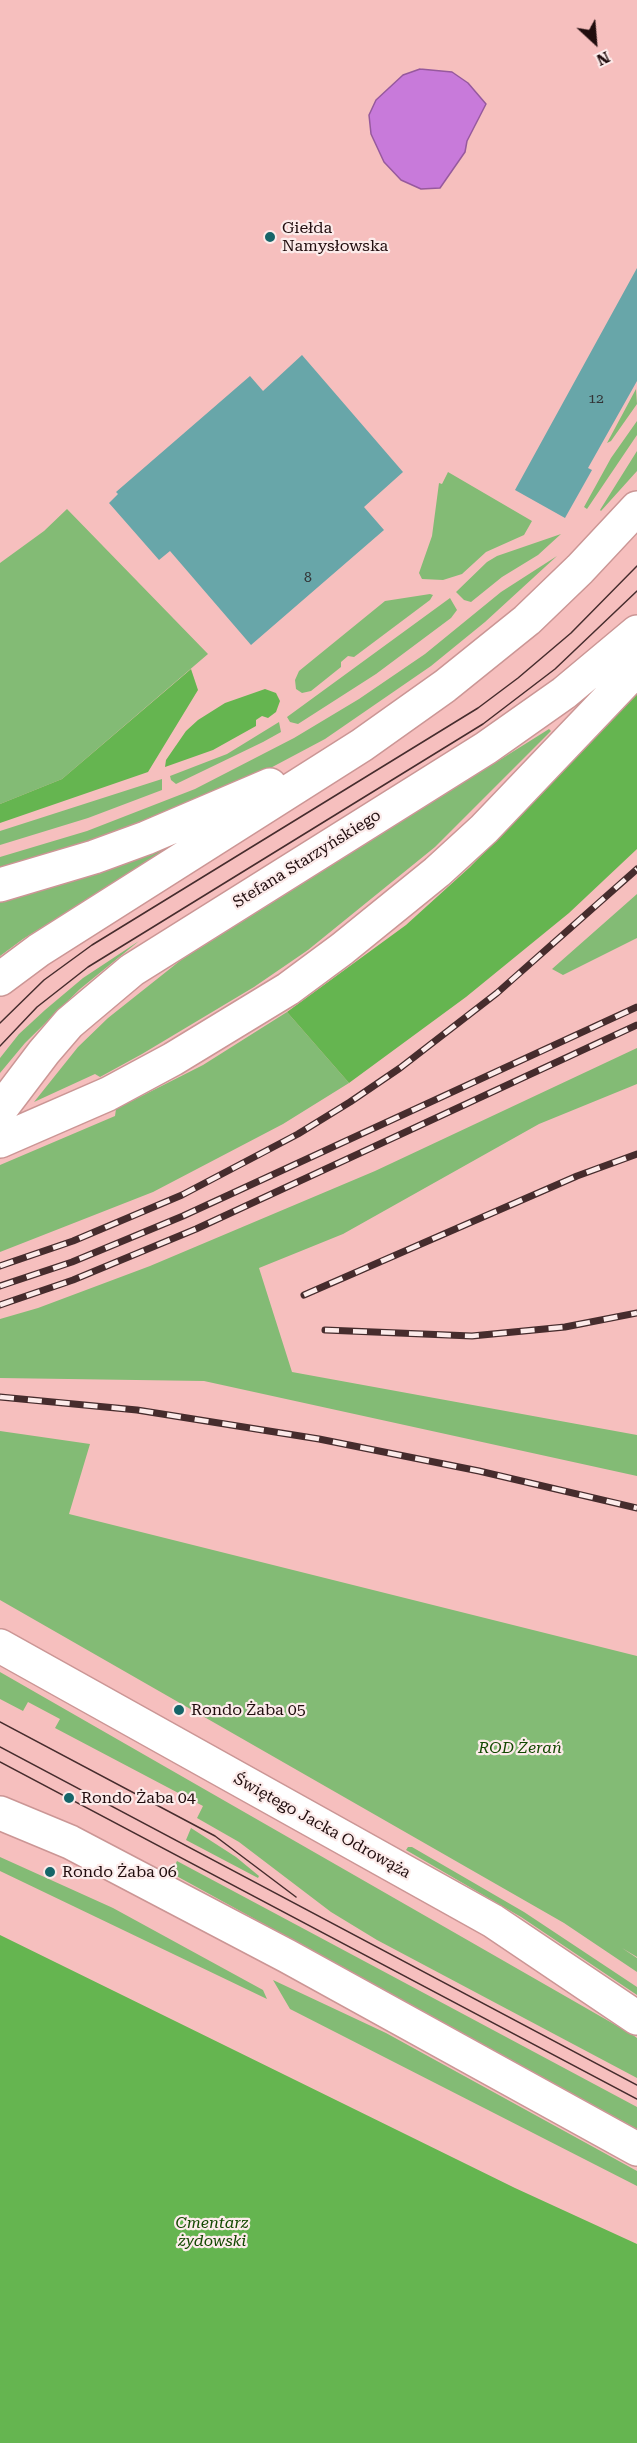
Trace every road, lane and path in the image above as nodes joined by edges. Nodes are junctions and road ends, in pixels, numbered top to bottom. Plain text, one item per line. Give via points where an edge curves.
1 (637, 508) edge
2 (637, 632) edge
3 (637, 669) edge
4 (362, 745) junction
5 (0, 885) edge
6 (0, 979) edge
7 (0, 1110) edge
8 (0, 1142) edge
9 (0, 1646) edge
10 (0, 1813) edge
11 (637, 2018) edge
12 (637, 2150) edge

1 - 4 main road via 527,620 445,686
2 - 7 main road, Stefana Starzyńskiego via 564,693 494,742 132,970 69,1023
3 - 8 main road via 492,821 391,911 288,989 108,1094
4 - 5 main road via 146,838 94,858
4 - 6 main road via 39,950
9 - 11 main road, Świętego Jacka Odrowąża via 493,1921
10 - 12 main road via 70,1842 288,1956

